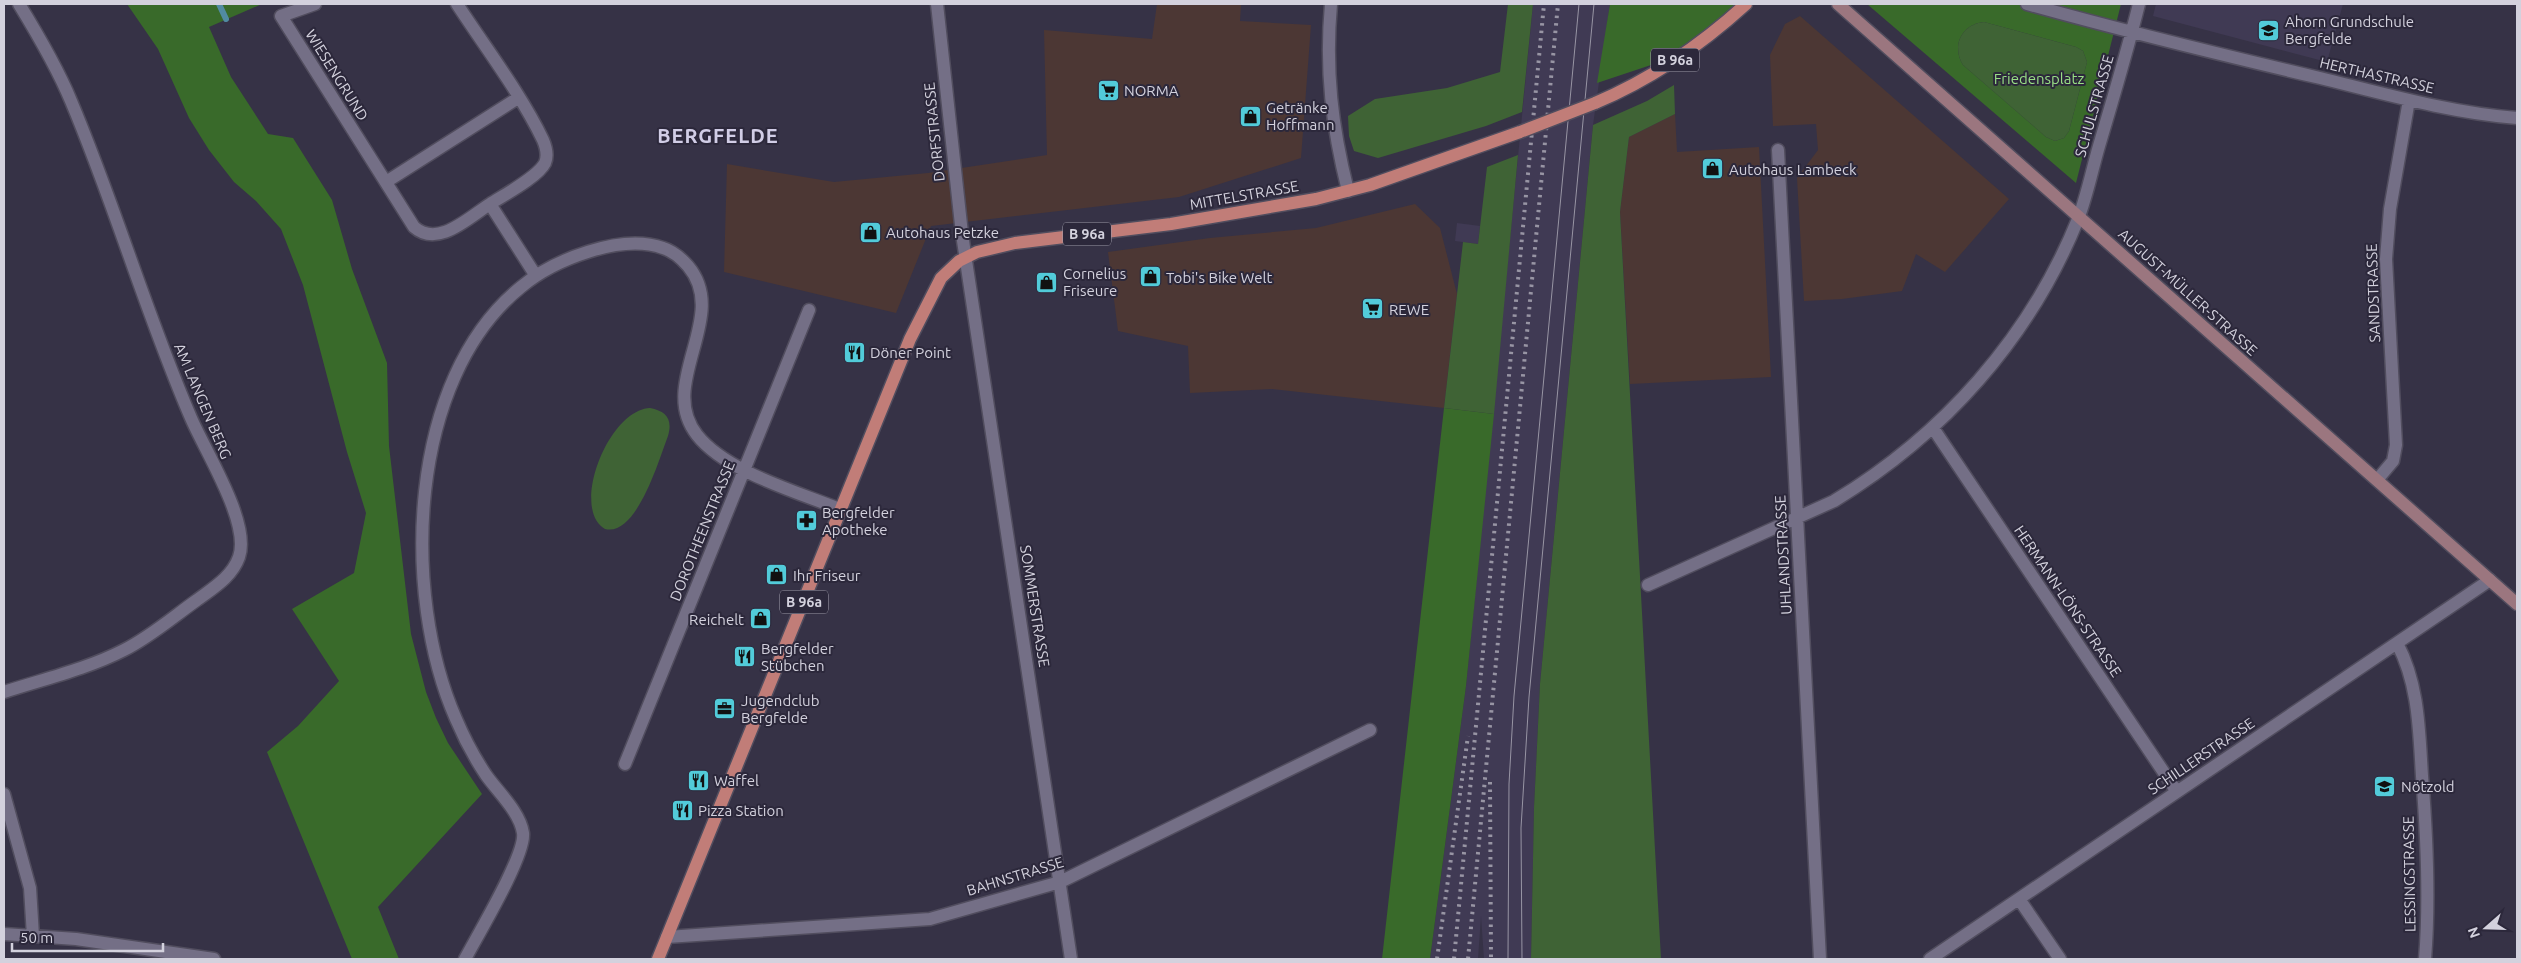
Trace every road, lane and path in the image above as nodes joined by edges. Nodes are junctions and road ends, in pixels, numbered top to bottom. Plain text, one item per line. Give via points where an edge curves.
1 (19, 4) edge
2 (315, 4) edge
3 (457, 4) edge
4 (937, 4) edge
5 (1332, 4) edge
6 (1746, 4) edge
7 (1838, 4) edge
8 (2027, 4) edge
9 (2139, 4) edge
10 (2132, 33) junction
11 (518, 98) junction
12 (2409, 100) junction
13 (2517, 118) edge
14 (1778, 150) dead end
15 (386, 182) junction
16 (1348, 191) junction
17 (490, 204) junction
18 (2079, 217) junction
19 (966, 257) junction
20 (536, 276) junction
21 (809, 310) dead end
22 (1933, 428) junction
23 (745, 470) junction
24 (2377, 480) junction
25 (842, 510) junction
26 (1797, 517) junction
27 (2490, 580) junction
28 (1648, 585) dead end
29 (2517, 604) edge
30 (2397, 642) junction
31 (4, 692) edge
32 (1370, 730) dead end
33 (625, 764) dead end
34 (2177, 792) junction
35 (4, 794) edge
36 (1060, 882) junction
37 (2019, 899) junction
38 (4, 934) edge
39 (33, 936) junction
40 (667, 936) junction
41 (214, 959) edge
42 (465, 959) edge
43 (656, 959) edge
44 (1071, 959) edge
45 (1820, 959) edge
46 (1930, 959) edge
47 (2060, 959) edge
48 (2425, 959) edge

1 - 31 street, AM LANGEN BERG via 49,54 71,100 163,353 231,504 242,540 234,568 221,582 150,634 98,662
2 - 15 street, WIESENGRUND via 281,16
3 - 11 street, WIESENGRUND
4 - 19 street, DORFSTRASSE
5 - 16 street via 1329,86 1332,119
6 - 16 main road, MITTELSTRASSE / B 96a, bridge via 1662,69 1633,86 1520,132
7 - 18 main road, AUGUST-MÜLLER-STRASSE
8 - 10 street, HERTHASTRASSE
9 - 10 street, SCHULSTRASSE
10 - 12 street, HERTHASTRASSE
10 - 18 street, SCHULSTRASSE
11 - 15 street
11 - 17 street, WIESENGRUND via 543,141 547,151 545,162 532,176
12 - 13 street, HERTHASTRASSE
12 - 24 street, SANDSTRASSE via 2390,209 2386,259 2396,445 2393,461
14 - 26 street, UHLANDSTRASSE
15 - 17 street, WIESENGRUND via 414,227 422,234 433,236 444,232
16 - 19 main road, MITTELSTRASSE / B 96a via 1190,222 1015,243
17 - 20 street
18 - 22 street, SCHULSTRASSE via 2044,289 2006,348
18 - 24 main road, AUGUST-MÜLLER-STRASSE
19 - 25 main road, B 96a via 946,272 930,294
19 - 36 street, SOMMERSTRASSE
20 - 23 street via 574,257 625,245 658,246 682,259 698,281 703,299 684,390 686,415 695,433 710,449
20 - 42 street via 512,294 488,320 456,376 436,434 423,510 425,604 443,686 471,750 517,818 523,837 518,856
21 - 23 street, DOROTHEENSTRASSE
22 - 26 street, SCHULSTRASSE via 1860,484 1834,501
22 - 34 street, HERMANN-LÖNS-STRASSE
23 - 25 street
23 - 33 street, DOROTHEENSTRASSE
24 - 27 main road, AUGUST-MÜLLER-STRASSE
25 - 40 main road, B 96a
26 - 28 street, SCHULSTRASSE
26 - 45 street, UHLANDSTRASSE
27 - 29 main road, AUGUST-MÜLLER-STRASSE
27 - 30 street, SCHILLERSTRASSE
30 - 34 street, SCHILLERSTRASSE
30 - 48 street, LESSINGSTRASSE via 2410,672 2416,704 2428,879
32 - 36 street, BAHNSTRASSE
34 - 37 street, SCHILLERSTRASSE
35 - 39 street via 30,888
36 - 40 street, BAHNSTRASSE via 930,919
36 - 44 street, SOMMERSTRASSE
37 - 46 street, SCHILLERSTRASSE
37 - 47 street
38 - 39 street
39 - 41 street
40 - 43 main road, B 96a

